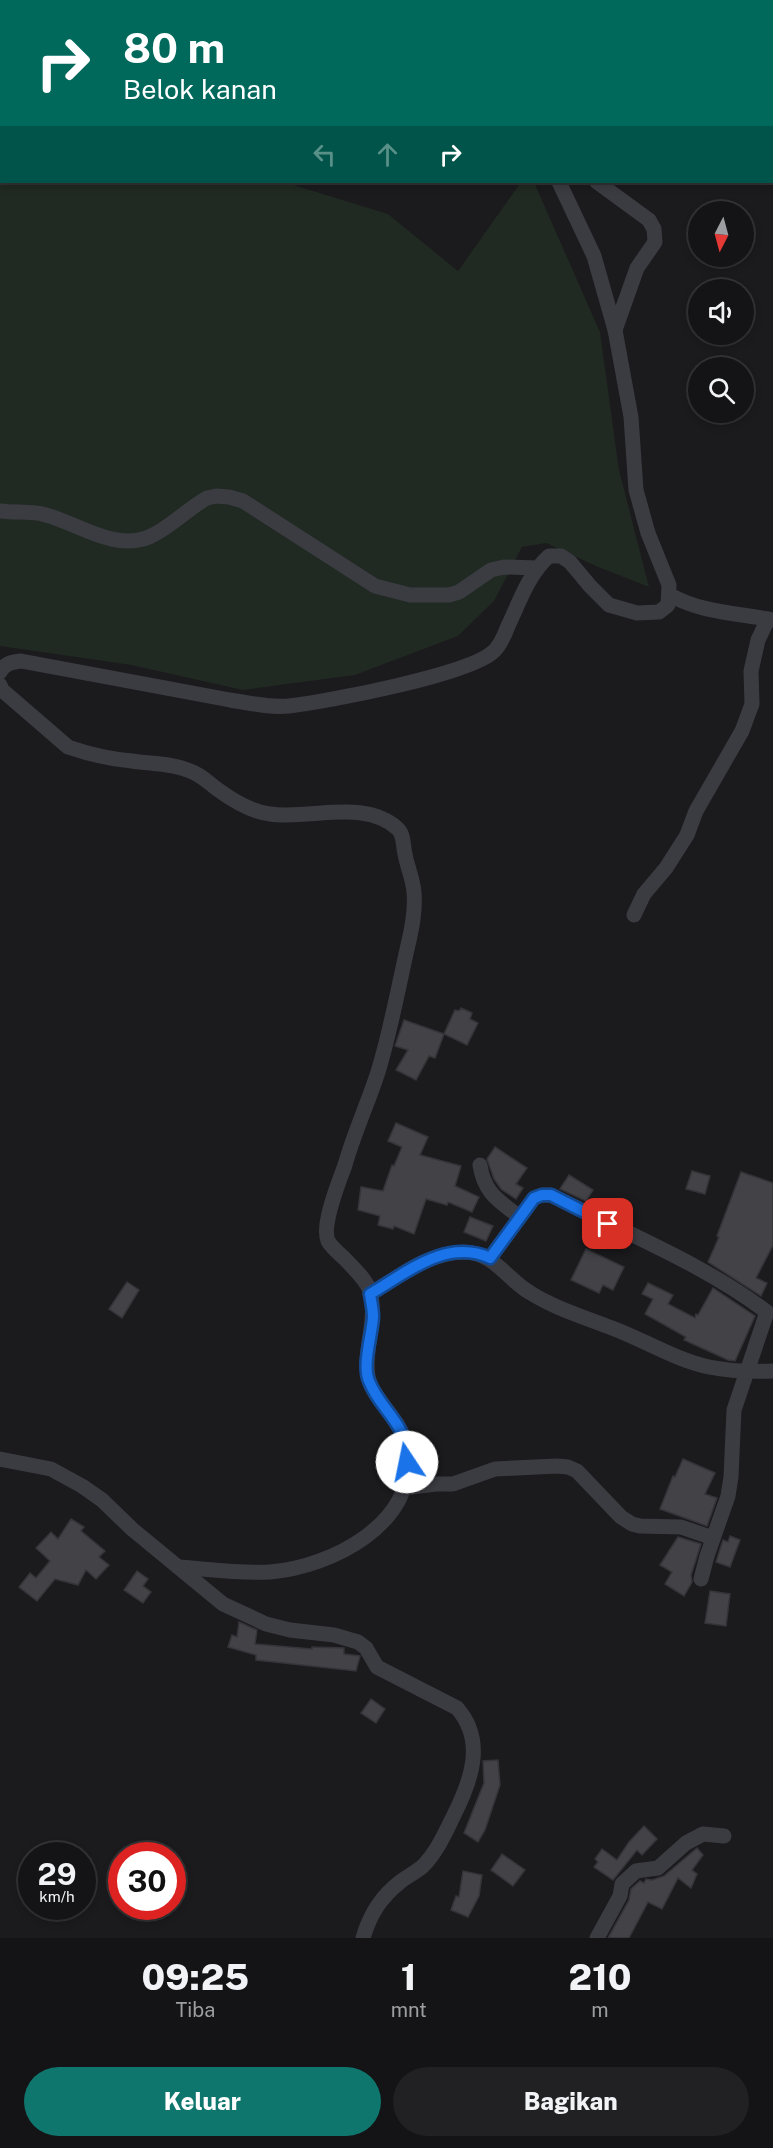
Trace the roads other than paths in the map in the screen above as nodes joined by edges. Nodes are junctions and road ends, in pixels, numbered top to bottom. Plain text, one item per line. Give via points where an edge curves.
1 (559, 183) edge
2 (598, 183) edge
3 (615, 330) junction
4 (0, 511) edge
5 (537, 568) junction
6 (670, 595) junction
7 (771, 619) edge
8 (0, 672) edge
9 (0, 685) edge
10 (634, 915) dead end
11 (480, 1165) dead end
12 (520, 1217) junction
13 (490, 1258) junction
14 (370, 1294) junction
15 (746, 1371) junction
16 (773, 1371) edge
17 (0, 1459) edge
18 (404, 1488) junction
19 (713, 1538) junction
20 (178, 1567) junction
21 (701, 1579) dead end
22 (724, 1836) dead end
23 (363, 1938) edge
24 (597, 1938) edge

1 - 3 street via 594,256
2 - 3 street via 649,220 656,242 637,268
3 - 6 street via 631,417 636,490
4 - 5 street via 44,514 122,541 156,533 207,498 234,497 375,586 410,595 449,595 490,570 513,566
5 - 6 street via 549,556 561,556 609,605 627,612 659,612 668,605
5 - 8 street via 502,641 489,655 458,669 333,698 288,706 264,705 21,661 11,662
6 - 7 street via 710,610
7 - 10 street via 758,640 751,671 752,704 742,730 696,811 687,835 644,894
9 - 14 street via 68,747 193,771 221,792 259,812 287,816 365,813 398,829 414,892 411,936 394,1017 326,1230 330,1244 356,1270
11 - 12 street via 491,1194
12 - 13 street
12 - 15 street via 534,1198 551,1195 744,1294 767,1311
13 - 14 street via 463,1252 430,1259
13 - 15 street via 528,1292 556,1306 708,1367
14 - 18 street via 373,1317 368,1380 393,1416 408,1449
15 - 16 street
15 - 19 street via 734,1410 730,1486
17 - 20 street via 51,1469 82,1486
18 - 19 street via 453,1484 495,1469 568,1467 632,1524 681,1527
18 - 20 street via 394,1509 369,1535 324,1559 271,1572
19 - 21 street
20 - 23 street via 223,1604 266,1624 358,1642 377,1667 458,1708 469,1725 474,1762 461,1802 441,1842 423,1866 377,1904
22 - 24 street via 703,1834 686,1843 658,1868 636,1871 622,1884 620,1896

